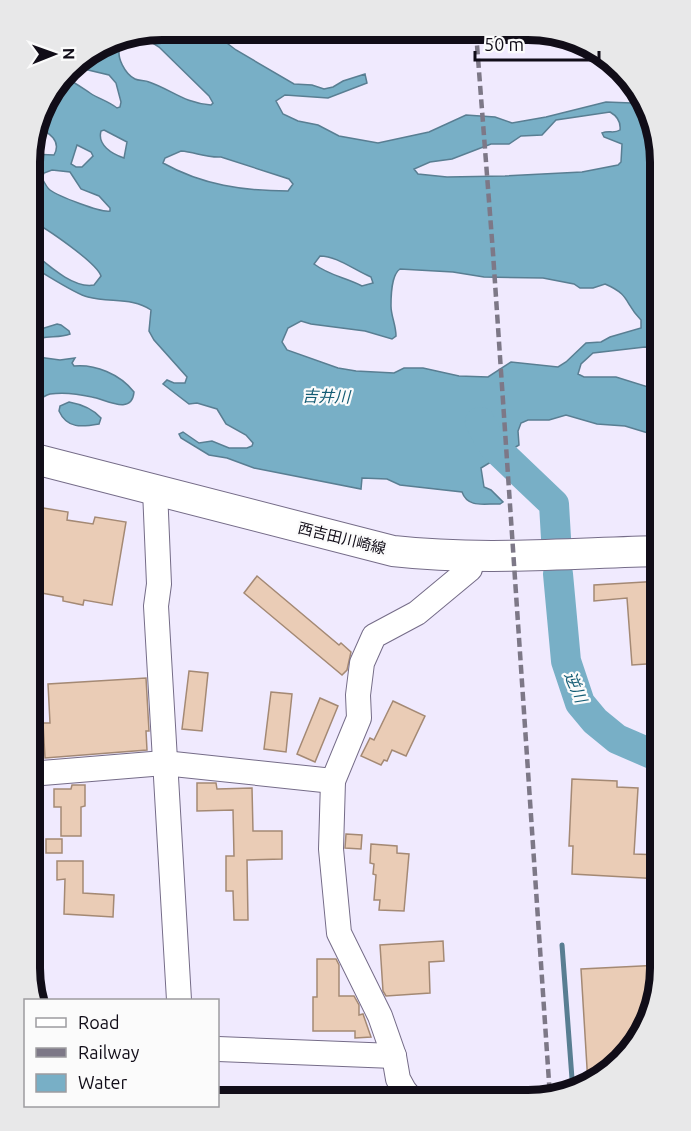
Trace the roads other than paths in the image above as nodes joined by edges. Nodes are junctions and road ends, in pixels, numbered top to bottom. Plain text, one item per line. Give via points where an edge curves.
1 (40, 460) edge
2 (155, 490) junction
3 (651, 551) edge
4 (472, 556) junction
5 (164, 763) junction
6 (40, 773) edge
7 (333, 781) junction
8 (179, 999) edge
9 (219, 1049) edge
10 (394, 1056) junction
11 (405, 1090) edge

1 - 2 main road, 西吉田川崎線
2 - 4 main road, 西吉田川崎線 via 393,551
2 - 5 street
3 - 4 main road, 西吉田川崎線
4 - 7 street via 470,569 426,607 374,636 362,663 359,718
5 - 6 street
5 - 7 street
5 - 8 street
7 - 10 street via 331,849 339,933 380,1016
9 - 10 street
10 - 11 street

